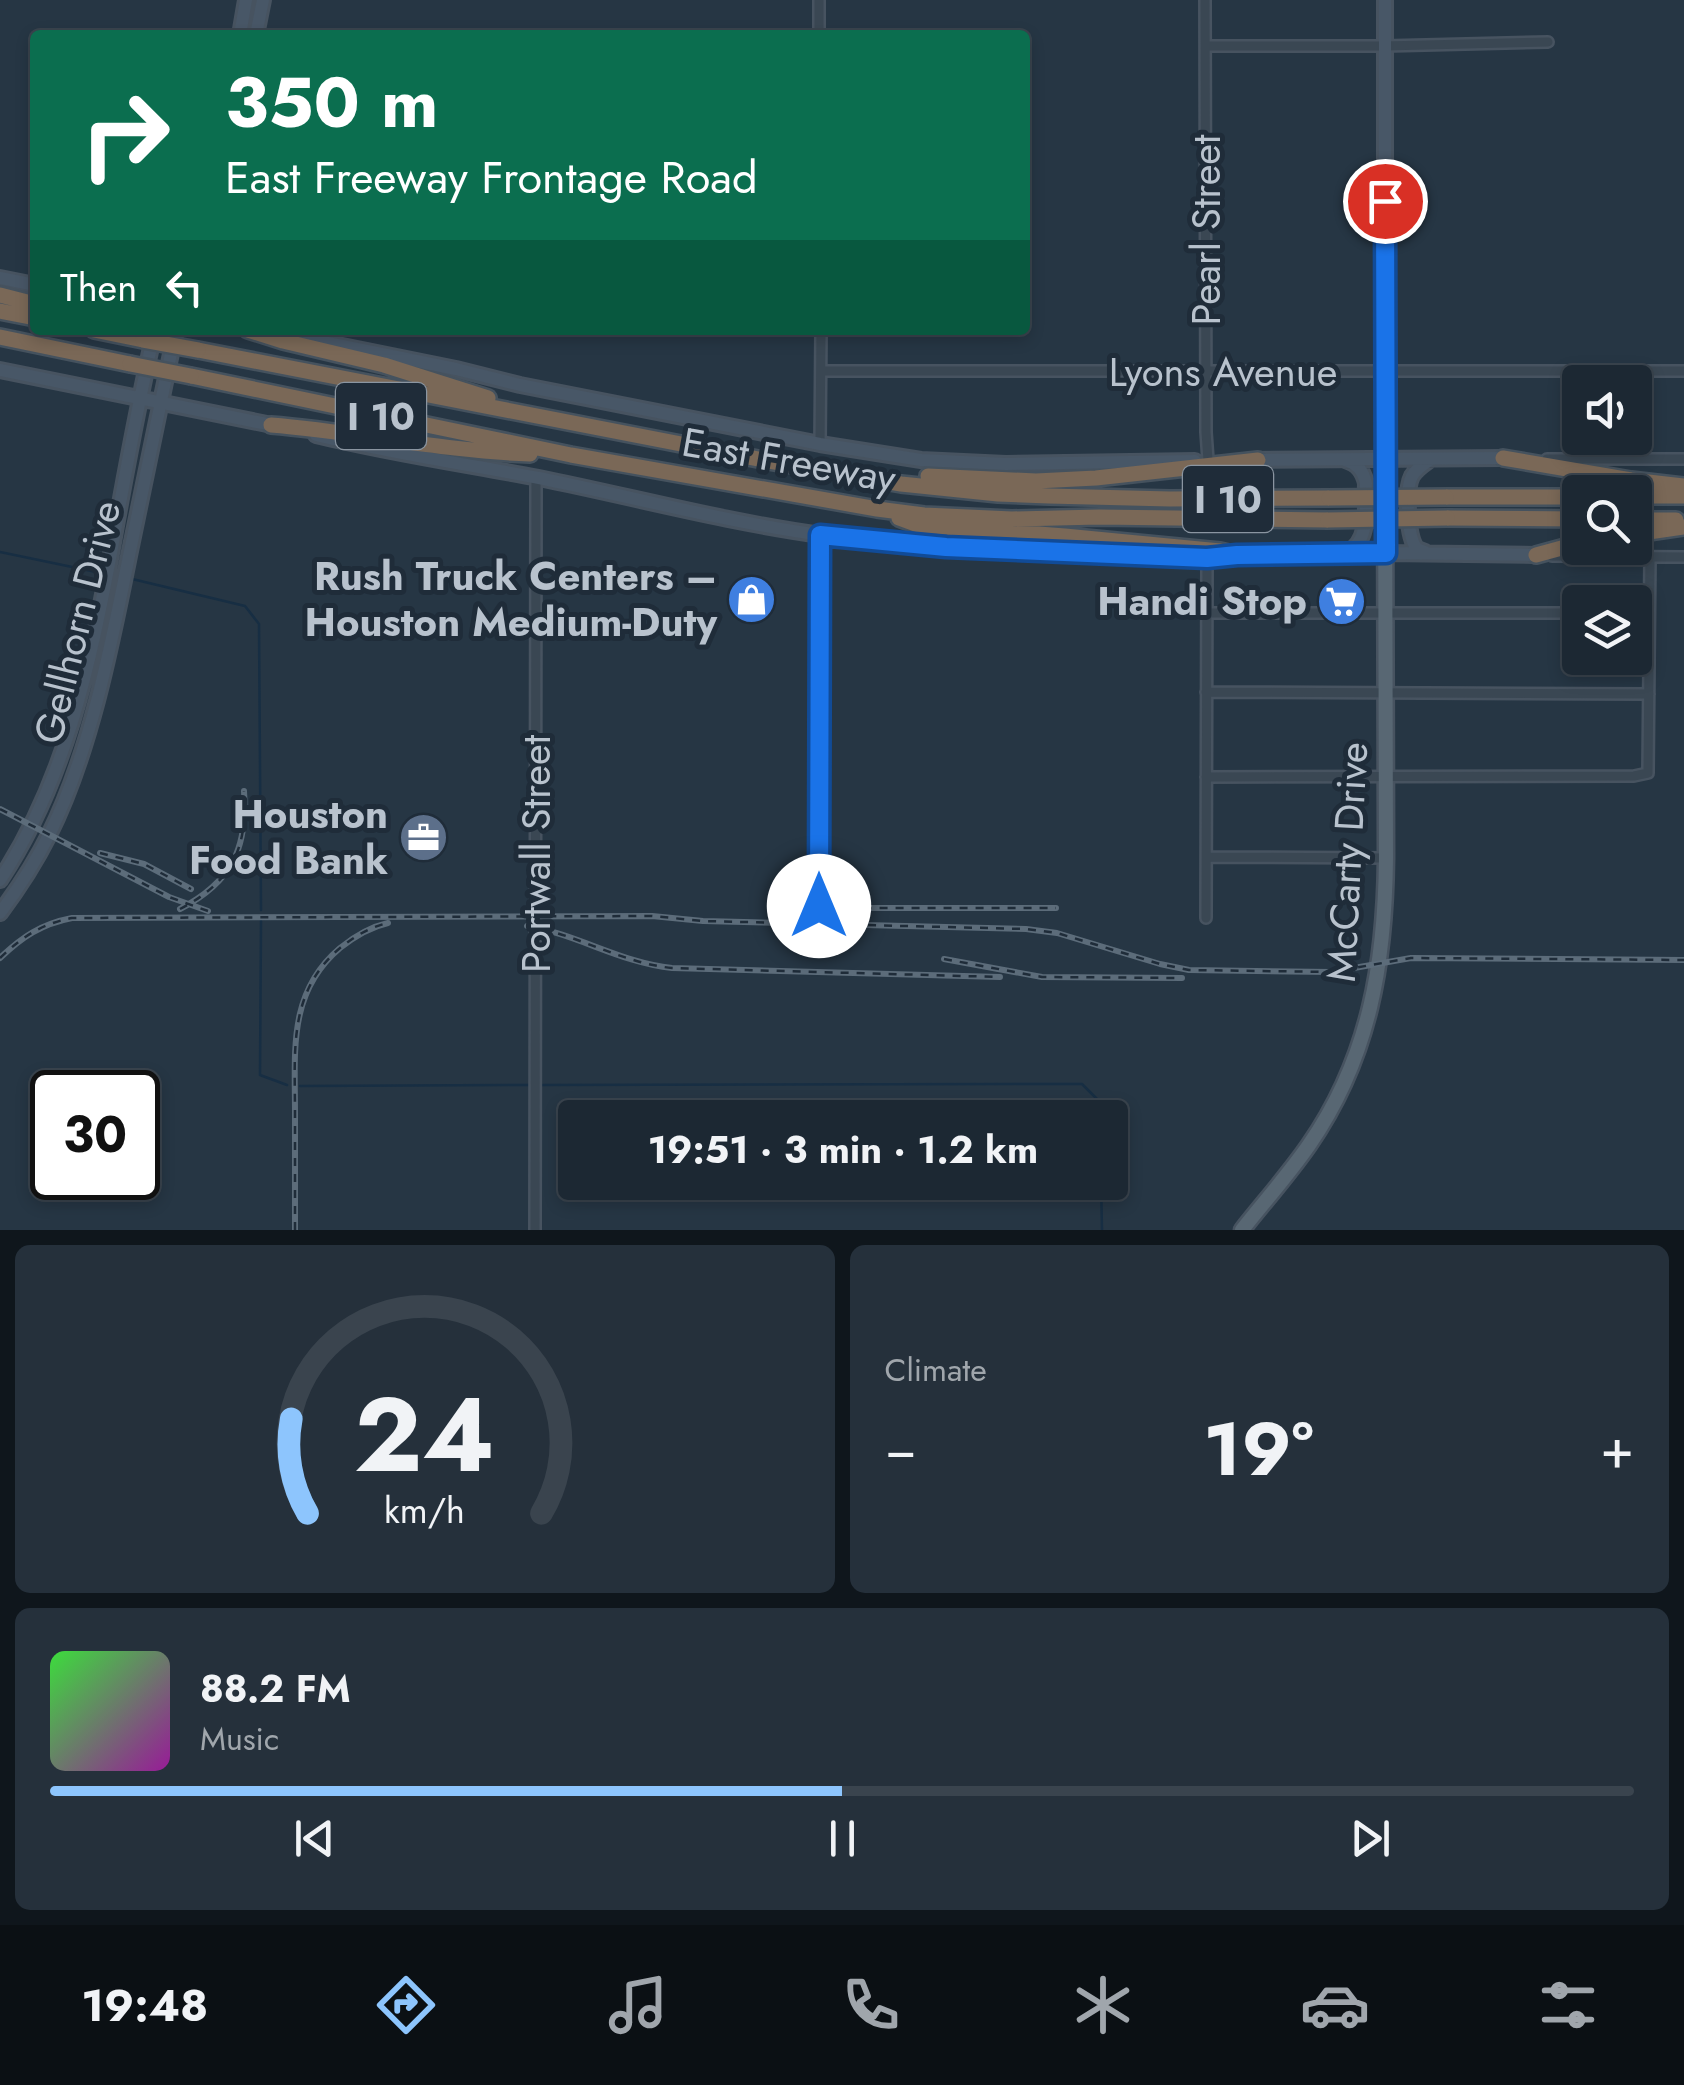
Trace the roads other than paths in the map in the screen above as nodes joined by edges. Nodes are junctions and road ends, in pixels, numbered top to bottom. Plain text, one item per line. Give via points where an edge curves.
1 (246, 0) edge
2 (262, 0) edge
3 (818, 0) edge
4 (1206, 0) edge
5 (1385, 0) edge
6 (241, 30) edge
7 (257, 30) edge
8 (819, 30) edge
9 (1548, 42) dead end
10 (1206, 46) junction
11 (1385, 46) junction
12 (0, 278) edge
13 (30, 284) edge
14 (0, 295) edge
15 (30, 303) edge
16 (0, 311) edge
17 (30, 317) edge
18 (120, 335) edge
19 (154, 335) edge
20 (175, 335) edge
21 (266, 335) edge
22 (279, 335) edge
23 (822, 335) edge
24 (0, 338) edge
25 (0, 370) edge
26 (822, 371) junction
27 (1206, 371) junction
28 (1684, 371) edge
29 (1386, 372) junction
30 (139, 398) junction
31 (160, 402) junction
32 (559, 420) junction
33 (271, 424) junction
34 (820, 444) junction
35 (571, 455) junction
36 (1340, 458) junction
37 (1433, 458) junction
38 (1503, 458) junction
39 (1385, 459) junction
40 (1684, 459) edge
41 (1208, 460) junction
42 (1258, 460) junction
43 (825, 471) junction
44 (536, 478) junction
45 (1684, 486) edge
46 (1562, 496) edge
47 (1652, 496) edge
48 (1684, 496) edge
49 (877, 510) junction
50 (118, 516) junction
51 (1562, 519) edge
52 (136, 521) junction
53 (1652, 521) edge
54 (1684, 524) edge
55 (1652, 531) edge
56 (820, 535) junction
57 (1562, 548) edge
58 (1386, 553) junction
59 (1346, 554) junction
60 (1435, 554) junction
61 (1237, 555) junction
62 (1536, 555) junction
63 (1562, 556) edge
64 (1684, 557) edge
65 (1207, 558) junction
66 (1652, 558) edge
67 (1206, 613) junction
68 (1385, 614) junction
69 (1562, 614) edge
70 (98, 623) junction
71 (114, 627) junction
72 (1648, 675) edge
73 (84, 685) junction
74 (99, 690) junction
75 (1206, 692) junction
76 (1386, 693) junction
77 (1648, 694) junction
78 (58, 768) junction
79 (73, 776) junction
80 (1386, 776) junction
81 (1206, 777) junction
82 (17, 854) junction
83 (1207, 857) junction
84 (1386, 858) junction
85 (34, 860) junction
86 (0, 880) edge
87 (819, 906) dead end
88 (0, 913) edge
89 (1206, 918) dead end
90 (535, 1230) edge
91 (1242, 1230) edge

1 - 6 main road
2 - 7 main road
3 - 8 street
4 - 10 street, Pearl Street
5 - 11 main road
9 - 11 street
10 - 11 street
10 - 27 street, Pearl Street
11 - 29 main road
12 - 13 main road
14 - 15 highway
16 - 17 highway
18 - 32 highway, East Freeway / I 10, bridge
19 - 30 main road, Gellhorn Drive
20 - 31 main road, Gellhorn Drive
21 - 32 highway
22 - 34 main road
23 - 26 street
24 - 35 highway, East Freeway / I 10, bridge
25 - 30 main road
26 - 27 street, Lyons Avenue
26 - 34 street
27 - 29 street, Lyons Avenue
27 - 41 street, Pearl Street
28 - 29 street, Lyons Avenue
29 - 39 main road
30 - 31 main road
30 - 50 main road, Gellhorn Drive
31 - 33 main road
31 - 52 main road, Gellhorn Drive
32 - 43 highway, East Freeway / I 10
33 - 35 highway via 486,452
33 - 44 main road
34 - 41 main road via 951,463
35 - 49 highway, East Freeway / I 10
36 - 39 main road
36 - 42 main road
36 - 59 main road via 1358,466 1366,483 1364,536
37 - 38 main road
37 - 39 main road
37 - 60 main road via 1410,483 1410,536 1417,549
38 - 40 street
38 - 45 highway
39 - 58 main road, McCarty Drive
41 - 42 main road
42 - 43 highway via 1036,480
43 - 46 highway, East Freeway / I 10, bridge via 998,494
44 - 56 main road
44 - 90 street, Portwall Street
47 - 48 highway
49 - 51 highway, East Freeway / I 10, bridge via 1012,519
49 - 61 highway via 918,525
50 - 52 main road
50 - 70 main road, Gellhorn Drive
52 - 71 main road, Gellhorn Drive
53 - 54 highway
54 - 55 highway
56 - 65 main road
56 - 87 street
57 - 62 highway
58 - 59 main road
58 - 60 main road
58 - 68 main road, McCarty Drive
59 - 61 main road
60 - 62 main road
61 - 65 main road
62 - 63 street
64 - 66 street
65 - 67 street
67 - 68 street
67 - 75 street
68 - 69 street
68 - 76 main road, McCarty Drive
70 - 71 main road
70 - 73 main road, Gellhorn Drive
71 - 74 main road, Gellhorn Drive
72 - 77 street
73 - 74 main road
73 - 78 main road, Gellhorn Drive
74 - 79 main road, Gellhorn Drive
75 - 76 street
75 - 81 street
76 - 77 street
76 - 80 main road, McCarty Drive
77 - 80 street via 1648,773
78 - 79 main road
78 - 82 main road, Gellhorn Drive
79 - 85 main road, Gellhorn Drive
80 - 81 street
80 - 84 main road, McCarty Drive
81 - 83 street
82 - 85 main road
82 - 86 main road, Gellhorn Drive
83 - 84 street
83 - 89 street
84 - 91 main road, McCarty Drive via 1380,962 1361,1039 1319,1130
85 - 88 main road, Gellhorn Drive

